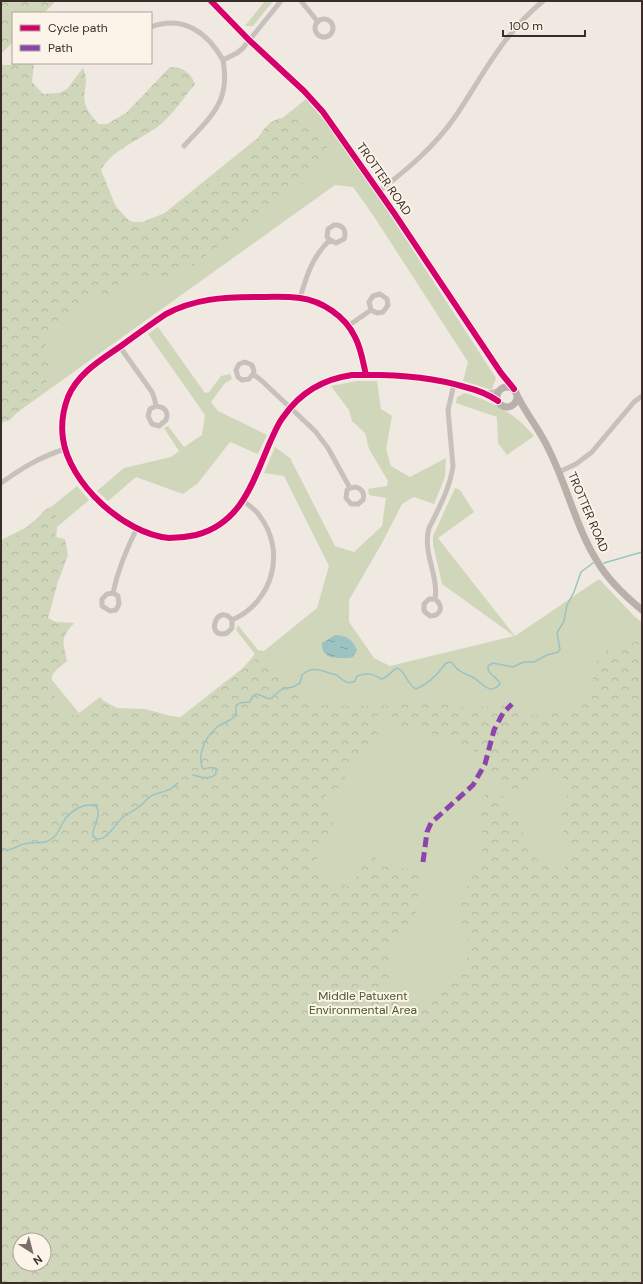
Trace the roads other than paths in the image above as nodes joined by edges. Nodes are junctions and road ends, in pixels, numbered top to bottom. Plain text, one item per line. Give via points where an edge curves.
1 (211, 1) edge
2 (281, 1) edge
3 (301, 1) edge
4 (543, 1) edge
5 (318, 22) dead end
6 (152, 27) edge
7 (249, 40) junction
8 (223, 60) junction
9 (184, 146) dead end
10 (379, 190) junction
11 (330, 240) dead end
12 (300, 298) junction
13 (371, 310) dead end
14 (348, 326) junction
15 (120, 347) junction
16 (501, 373) junction
17 (253, 374) dead end
18 (366, 375) junction
19 (454, 384) junction
20 (500, 390) junction
21 (483, 392) junction
22 (516, 392) junction
23 (642, 396) edge
24 (498, 401) junction
25 (156, 406) dead end
26 (509, 406) junction
27 (290, 408) junction
28 (527, 413) junction
29 (65, 449) junction
30 (559, 472) junction
31 (1, 483) edge
32 (350, 488) dead end
33 (243, 501) junction
34 (137, 528) junction
35 (112, 593) dead end
36 (435, 600) dead end
37 (642, 610) edge
38 (232, 620) dead end

1 - 7 street, TROTTER ROAD
2 - 7 street
3 - 5 street
4 - 10 street via 503,42 455,117 435,142 414,164
6 - 8 street via 179,24 192,28 209,39
7 - 8 street via 237,53
7 - 10 street, TROTTER ROAD via 314,101
8 - 9 street via 225,87 219,105
10 - 16 street, TROTTER ROAD
11 - 12 street via 318,252
12 - 14 street via 320,304
12 - 15 street via 229,297 193,303 166,314
13 - 14 street
14 - 18 street via 359,346
15 - 25 street via 152,392
15 - 29 street via 91,366 68,396 63,416 62,438
16 - 20 street
16 - 22 street, TROTTER ROAD
17 - 27 street
18 - 19 street via 414,376
18 - 27 street via 343,376 323,383 305,394
19 - 21 street
19 - 36 street via 448,410 452,474 426,541 436,587
20 - 21 street
20 - 22 street via 507,386
20 - 24 street
21 - 24 street
22 - 26 street via 516,401
22 - 28 street, TROTTER ROAD
23 - 30 street via 592,452
24 - 26 street via 503,406
26 - 28 street
27 - 32 street via 322,439
27 - 33 street via 278,426
28 - 30 street, TROTTER ROAD via 549,449
29 - 31 street via 36,460
29 - 34 street via 68,458 94,496 113,514
30 - 37 street, TROTTER ROAD via 597,562 612,582
33 - 34 street via 225,520 198,534 169,538
33 - 38 street via 258,514 269,531 272,542 272,575 264,593 251,608
34 - 35 street via 124,554

